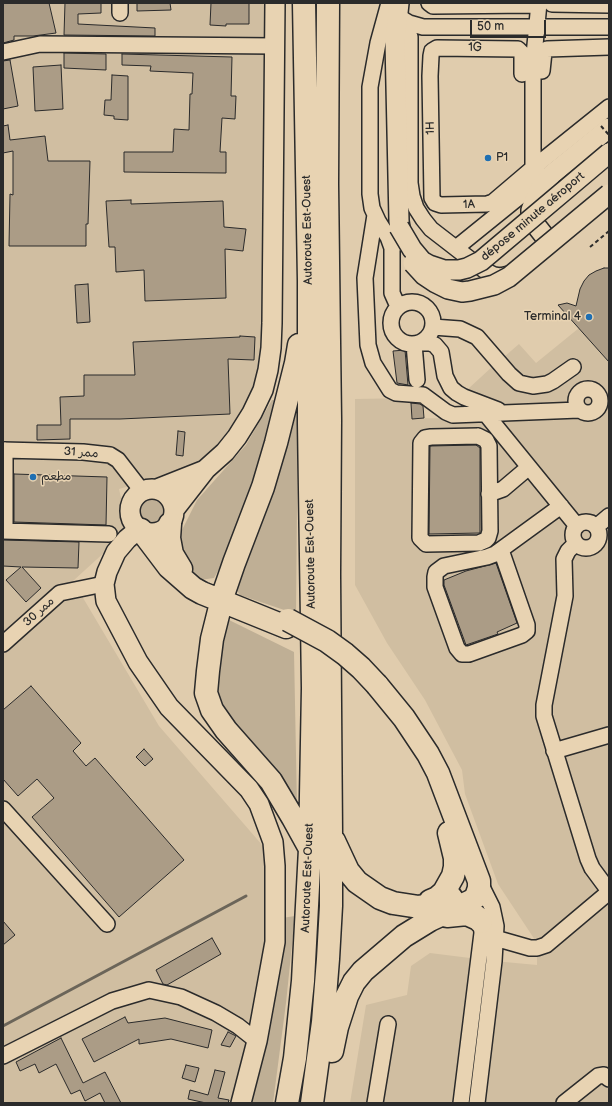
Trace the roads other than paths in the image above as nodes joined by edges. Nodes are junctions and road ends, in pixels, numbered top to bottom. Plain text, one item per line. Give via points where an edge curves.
1 (275, 3) edge
2 (304, 3) edge
3 (328, 3) edge
4 (429, 3) edge
5 (541, 4) edge
6 (609, 5) edge
7 (396, 8) edge
8 (517, 26) junction
9 (537, 26) junction
10 (562, 26) junction
11 (609, 27) edge
12 (276, 46) junction
13 (609, 47) edge
14 (3, 52) edge
15 (522, 74) dead end
16 (542, 74) dead end
17 (430, 76) joint
18 (609, 107) edge
19 (607, 129) edge
20 (609, 153) edge
21 (533, 168) junction
22 (432, 179) joint
23 (609, 194) edge
24 (375, 215) junction
25 (531, 219) junction
26 (401, 234) junction
27 (549, 242) junction
28 (456, 248) junction
29 (309, 281) junction
30 (400, 306) junction
31 (433, 326) junction
32 (417, 343) junction
33 (573, 367) dead end
34 (417, 380) dead end
35 (579, 410) dead end
36 (504, 412) junction
37 (485, 413) junction
38 (4, 450) edge
39 (529, 467) junction
40 (206, 469) junction
41 (149, 490) junction
42 (490, 494) junction
43 (561, 506) junction
44 (609, 516) edge
45 (172, 517) junction
46 (577, 526) junction
47 (596, 527) junction
48 (140, 530) junction
49 (4, 531) edge
50 (109, 534) dead end
51 (576, 543) junction
52 (502, 550) junction
53 (104, 584) junction
54 (222, 598) junction
55 (3, 644) edge
56 (374, 687) junction
57 (609, 735) edge
58 (554, 751) junction
59 (3, 809) edge
60 (449, 818) junction
61 (331, 835) junction
62 (310, 849) junction
63 (609, 891) edge
64 (481, 894) junction
65 (407, 906) junction
66 (430, 920) junction
67 (108, 924) dead end
68 (488, 930) junction
69 (388, 1024) dead end
70 (257, 1041) junction
71 (3, 1056) edge
72 (609, 1079) edge
73 (241, 1103) edge
74 (287, 1103) edge
75 (312, 1103) edge
76 (320, 1103) edge
77 (375, 1103) edge
78 (461, 1103) edge
79 (477, 1103) edge
80 (566, 1103) edge

1 - 12 main road
2 - 29 highway, Autoroute Est-Ouest
3 - 61 highway, Autoroute Est-Ouest
4 - 5 street via 433,6
5 - 6 street
5 - 8 street
5 - 9 street
5 - 10 street
7 - 8 street via 409,23 423,27
7 - 24 street via 378,43 370,87 370,194
7 - 26 main road
7 - 28 street via 410,37 412,196 423,220
8 - 9 street
9 - 10 street
9 - 21 street via 533,66
10 - 11 street
12 - 14 street via 40,44
12 - 40 main road via 272,323 269,363 263,390 252,413 225,452
13 - 16 street via 547,49 544,52
15 - 17 street, 1G via 522,53 518,49 437,48 431,54
17 - 22 street, 1H
18 - 21 street, 1A
19 - 25 main road via 546,180 535,198
19 - 28 street
20 - 25 main road, dépose minute aéroport, bridge
21 - 22 street, 1A via 490,203 438,205 433,201
23 - 27 main road, bridge
23 - 28 street via 510,275 489,273
24 - 30 street via 392,248 392,293
24 - 37 street via 365,278 368,345 373,363 393,392 423,395 449,414
25 - 26 main road, dépose minute aéroport, bridge via 481,261 467,268 452,270 436,268 422,261
25 - 27 main road
26 - 27 main road, bridge via 410,260 424,276 442,286 462,292 502,282
29 - 54 highway via 296,363 276,443 263,487
29 - 62 highway, Autoroute Est-Ouest via 308,423 313,688
30 - 31 street via 410,302 425,307 432,316
30 - 32 street via 393,315 392,331 403,342
31 - 32 street via 428,336
31 - 33 street via 460,329 477,337 519,382 533,386 546,384
32 - 34 street
32 - 36 street via 430,343 441,352 445,376 451,388 457,393 464,398
35 - 36 street
36 - 37 street
37 - 39 street
38 - 41 street, ممر 31 via 110,455
38 - 49 street
39 - 42 street via 503,489
39 - 43 street
40 - 41 main road
40 - 45 main road
41 - 45 main road via 163,492 169,496 173,503
41 - 48 main road via 132,499 130,506 131,519
42 - 42 street via 490,531 486,540 479,543 423,542 420,538 420,446 423,440 431,437 484,438 489,446
43 - 46 street
43 - 52 street
44 - 47 street
45 - 48 main road via 159,532
45 - 54 highway via 170,546 176,562 188,577
46 - 47 street via 589,522
46 - 51 street via 573,534
47 - 51 street via 599,531 598,540 592,546 584,548
48 - 53 main road via 127,539 116,552
48 - 54 highway via 177,575 202,593
49 - 50 street
51 - 58 street via 564,559 565,596 544,704 545,722
52 - 52 street via 487,557 444,566 436,572 435,587 457,648 462,654 469,654 527,631
53 - 55 street, ممر 30 via 60,593
53 - 70 main road via 106,601 138,662 169,707 249,789 259,804 273,842 275,942
54 - 56 highway, bridge via 314,633 345,654
54 - 62 highway via 212,639 206,693 212,710 226,730 271,781
56 - 60 highway via 421,752
56 - 64 highway via 404,718 428,754 443,787
57 - 58 street
58 - 63 street via 588,859 594,872
59 - 67 street
60 - 64 highway
60 - 65 highway via 448,831 455,858 453,876 437,898
61 - 65 highway via 348,871 357,882 380,898
61 - 75 highway, Autoroute Est-Ouest via 328,959
62 - 74 highway, Autoroute Est-Ouest via 303,981 295,1058
63 - 68 street via 546,945 537,948 530,948
64 - 65 highway via 460,894 426,906
64 - 66 highway via 468,903
64 - 68 street
64 - 68 street via 495,920
66 - 68 highway via 468,914 478,919
66 - 76 highway via 404,936 363,971 354,982 337,1027
68 - 78 street via 482,933
68 - 79 street via 494,961
69 - 77 street
70 - 71 street via 216,1013 181,997 149,990 112,1001
70 - 73 main road
72 - 80 street via 604,1075 598,1076

